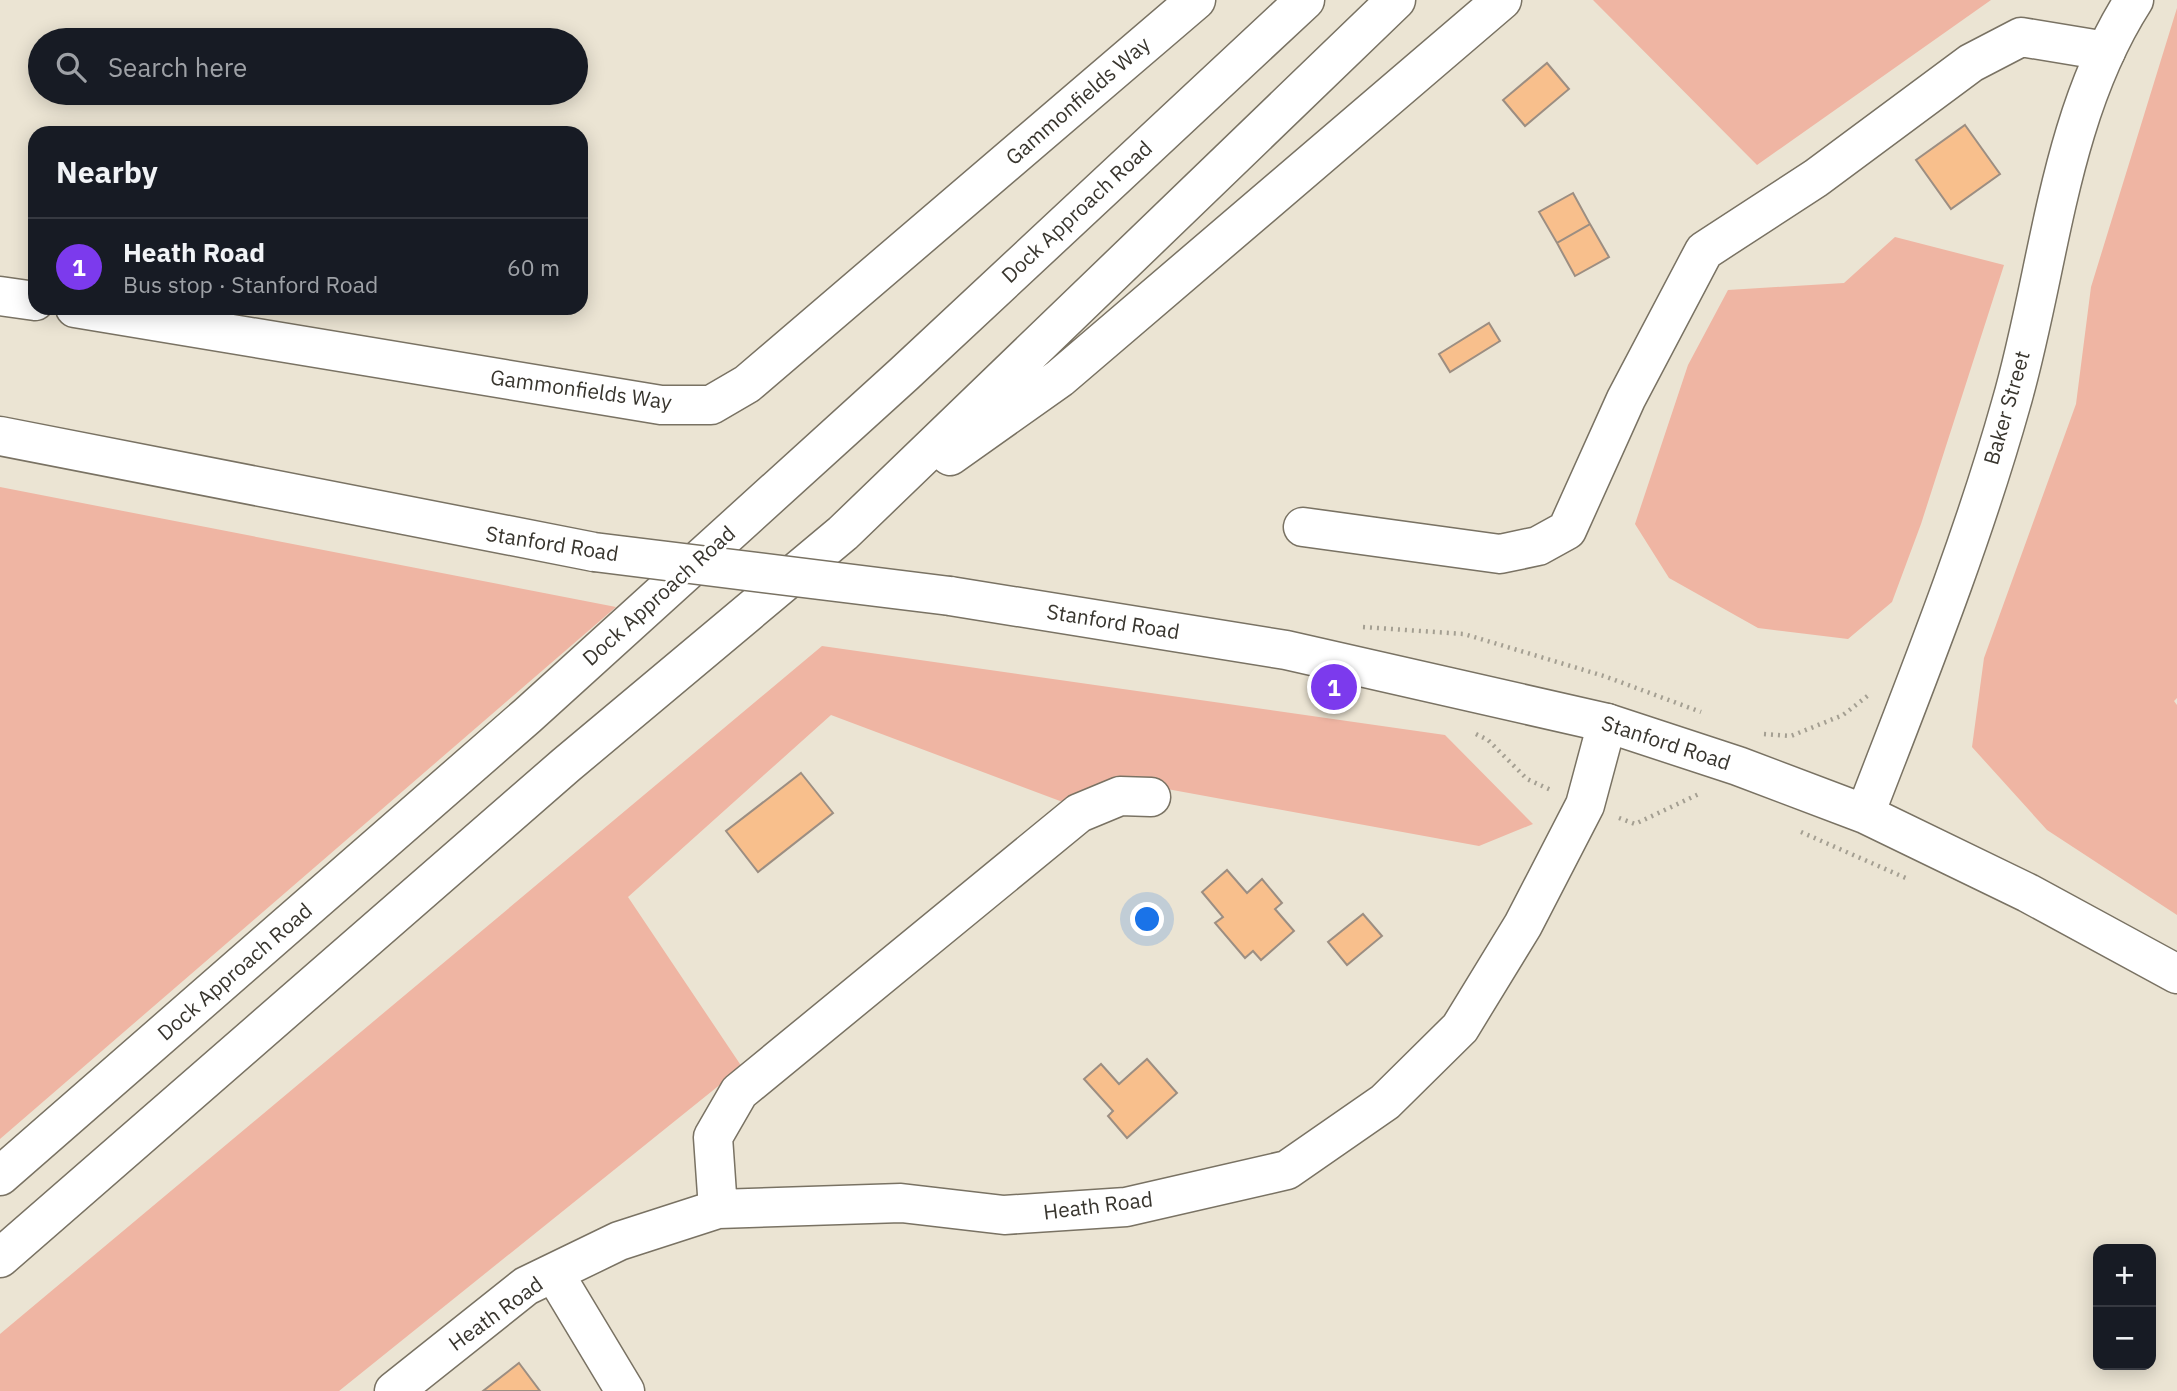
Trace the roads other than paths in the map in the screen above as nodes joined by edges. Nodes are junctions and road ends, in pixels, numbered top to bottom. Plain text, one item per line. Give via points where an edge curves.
1 (1196, 0) edge
2 (1304, 0) edge
3 (1396, 0) edge
4 (1502, 0) edge
5 (2134, 0) edge
6 (2106, 51) junction
7 (0, 296) edge
8 (28, 300) edge
9 (117, 315) edge
10 (0, 436) edge
11 (1303, 527) dead end
12 (843, 533) junction
13 (1607, 723) junction
14 (1151, 797) dead end
15 (1865, 814) junction
16 (2177, 974) edge
17 (0, 1176) edge
18 (718, 1209) junction
19 (0, 1258) edge
20 (554, 1273) junction
21 (394, 1391) edge
22 (625, 1391) edge

1 - 9 main road, Gammonfields Way via 747,384 711,405 661,405
2 - 17 main road, Dock Approach Road via 904,374 527,716
3 - 12 main road
4 - 12 main road via 1060,378
5 - 6 main road, Baker Street
6 - 11 main road via 2021,37 1970,63 1816,178 1704,251 1626,400 1567,530 1538,546 1500,554
6 - 15 main road, Baker Street via 2066,167 2011,404 1922,670
7 - 8 main road
10 - 13 main road, Stanford Road, bridge via 594,552 950,596 1286,650
12 - 19 main road via 566,765
13 - 15 main road, Stanford Road
13 - 18 main road, Heath Road via 1585,805 1523,925 1460,1028 1385,1102 1287,1170 1126,1207 1018,1214 901,1203
14 - 18 main road via 1120,796 1079,813 739,1092 713,1137
15 - 16 main road, Stanford Road via 2028,893
18 - 20 main road, Heath Road via 619,1241
20 - 21 main road, Heath Road via 526,1286
20 - 22 main road

